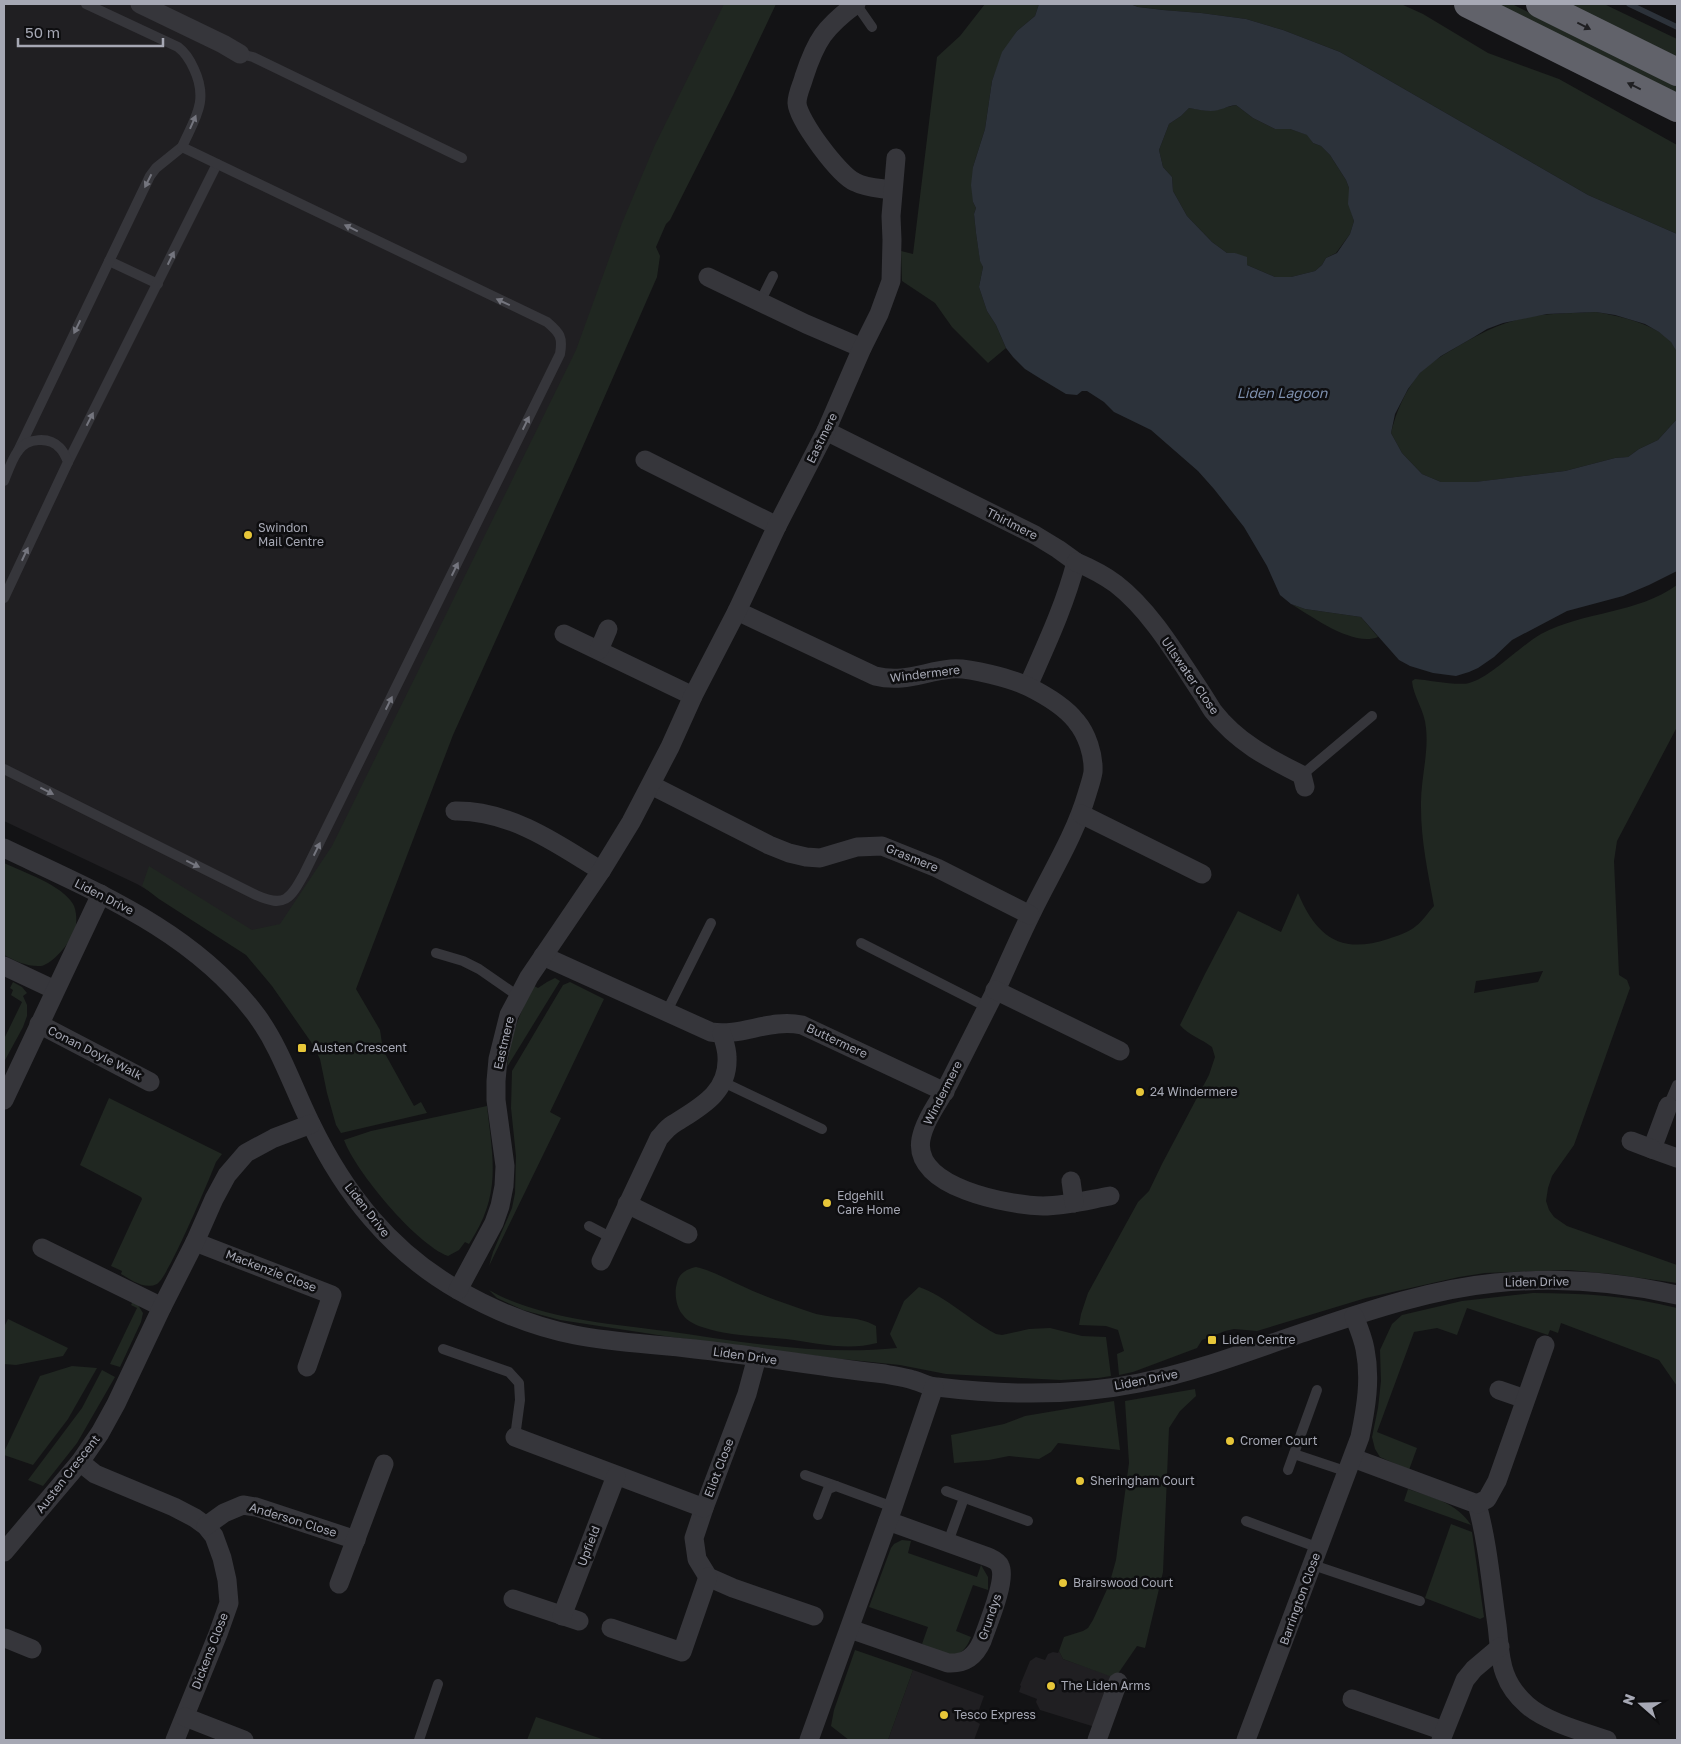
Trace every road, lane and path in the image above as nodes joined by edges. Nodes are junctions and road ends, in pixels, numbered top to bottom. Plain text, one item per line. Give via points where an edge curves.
1 (86, 4) edge
2 (140, 4) edge
3 (1468, 4) edge
4 (1540, 4) edge
5 (851, 6) edge
6 (872, 27) dead end
7 (240, 54) joint
8 (1677, 72) edge
9 (1677, 108) edge
10 (182, 147) junction
11 (462, 158) dead end
12 (896, 158) dead end
13 (217, 164) junction
14 (892, 190) junction
15 (109, 261) junction
16 (773, 276) dead end
17 (708, 277) dead end
18 (158, 284) junction
19 (760, 302) junction
20 (862, 348) junction
21 (826, 431) junction
22 (18, 451) junction
23 (645, 460) dead end
24 (68, 462) junction
25 (4, 481) edge
26 (777, 526) junction
27 (1076, 562) junction
28 (4, 598) edge
29 (737, 611) junction
30 (608, 629) dead end
31 (564, 634) dead end
32 (598, 650) junction
33 (1028, 686) junction
34 (693, 696) junction
35 (1372, 716) dead end
36 (4, 769) edge
37 (1303, 781) joint
38 (650, 786) junction
39 (454, 811) dead end
40 (1081, 814) junction
41 (4, 848) edge
42 (602, 871) junction
43 (1202, 874) dead end
44 (101, 894) junction
45 (1030, 915) junction
46 (711, 923) dead end
47 (861, 943) dead end
48 (436, 953) dead end
49 (543, 956) junction
50 (4, 966) edge
51 (55, 990) junction
52 (995, 990) junction
53 (518, 996) junction
54 (987, 1008) junction
55 (666, 1013) junction
56 (39, 1024) junction
57 (722, 1034) junction
58 (1120, 1051) dead end
59 (150, 1082) dead end
60 (723, 1082) junction
61 (1677, 1085) edge
62 (945, 1092) junction
63 (4, 1100) edge
64 (1668, 1106) joint
65 (311, 1124) junction
66 (822, 1129) dead end
67 (1631, 1141) dead end
68 (1652, 1149) junction
69 (1677, 1158) edge
70 (1071, 1182) dead end
71 (1110, 1196) dead end
72 (1074, 1203) junction
73 (627, 1204) junction
74 (589, 1226) dead end
75 (688, 1234) dead end
76 (612, 1238) junction
77 (195, 1242) junction
78 (42, 1248) dead end
79 (601, 1261) dead end
80 (458, 1290) junction
81 (1677, 1295) edge
82 (162, 1307) junction
83 (1354, 1316) junction
84 (1545, 1345) dead end
85 (443, 1350) dead end
86 (756, 1357) junction
87 (307, 1367) dead end
88 (934, 1387) junction
89 (1317, 1390) dead end
90 (1499, 1390) dead end
91 (1526, 1399) junction
92 (515, 1437) joint
93 (1294, 1454) junction
94 (80, 1462) junction
95 (384, 1464) dead end
96 (1350, 1465) junction
97 (1288, 1470) dead end
98 (805, 1475) dead end
99 (616, 1476) junction
100 (836, 1486) junction
101 (946, 1492) dead end
102 (964, 1498) junction
103 (1477, 1504) junction
104 (704, 1508) junction
105 (891, 1514) junction
106 (818, 1515) dead end
107 (1028, 1521) dead end
108 (1246, 1521) dead end
109 (206, 1526) junction
110 (356, 1540) junction
111 (948, 1542) junction
112 (4, 1552) edge
113 (1316, 1556) junction
114 (708, 1577) junction
115 (339, 1584) dead end
116 (512, 1599) dead end
117 (1420, 1601) dead end
118 (814, 1616) dead end
119 (611, 1628) dead end
120 (850, 1629) junction
121 (4, 1639) edge
122 (1500, 1647) junction
123 (32, 1649) dead end
124 (1118, 1682) dead end
125 (438, 1684) dead end
126 (1352, 1699) dead end
127 (185, 1717) junction
128 (1442, 1736) edge
129 (1584, 1736) edge
130 (175, 1740) edge
131 (244, 1740) edge
132 (419, 1740) edge
133 (810, 1740) edge
134 (1097, 1740) edge
135 (1246, 1740) edge
136 (1607, 1740) edge

10 -> 1 lane via 202,96 196,74 184,52
2 - 7 street
9 -> 3 highway
4 -> 8 highway
5 - 6 lane
5 - 14 street via 821,37 811,56 797,102 800,115 845,176 860,184
7 - 11 lane via 254,57
10 - 13 lane
10 -> 15 lane via 152,171
12 - 14 street, Eastmere
18 -> 13 lane
36 -> 13 lane via 256,895 278,902 287,899 304,874 560,354 562,342 558,332 547,322
14 - 20 street, Eastmere via 891,282
15 - 18 lane
15 -> 22 lane
16 - 19 lane
17 - 19 street
24 -> 18 lane
19 - 20 street
20 - 21 street, Eastmere
21 - 26 street, Eastmere
21 - 27 street, Thirlmere via 1035,535
22 - 24 lane via 31,441 47,441 62,449
22 - 25 lane
23 - 26 street
28 -> 24 lane
26 - 29 street, Eastmere
27 - 33 street via 1061,611
27 - 37 street, Ullswater Close via 1117,585 1143,610 1214,711 1241,740
29 - 33 street, Windermere via 875,676 900,679 962,668
29 - 34 street, Eastmere
30 - 32 street
31 - 32 street
32 - 34 street
33 - 40 street, Windermere via 1069,713 1089,744 1093,771
34 - 38 street, Eastmere
35 - 37 lane
38 - 42 street, Eastmere
38 - 45 street, Grasmere via 789,853 820,858 857,847 882,846 937,868
39 - 42 street via 485,813 520,825
40 - 43 street
40 - 45 street, Windermere
41 - 44 street, Liden Drive
42 - 49 street, Eastmere
44 - 51 street, Conan Doyle Walk
44 - 65 street, Liden Drive via 179,940 226,982 270,1036
45 - 52 street, Windermere
46 - 55 lane
47 - 54 lane
48 - 53 lane via 479,969
49 - 53 street, Eastmere
49 - 55 street, Buttermere
50 - 51 street
51 - 56 street, Conan Doyle Walk
52 - 54 street, Windermere
52 - 58 street
53 - 80 street, Eastmere via 509,1015 498,1058 496,1100 505,1166 500,1206
54 - 62 street, Windermere
55 - 57 street, Buttermere
56 - 59 street, Conan Doyle Walk
56 - 63 street, Conan Doyle Walk
57 - 60 street via 727,1056
57 - 62 street, Buttermere via 785,1022 802,1024
60 - 66 lane
60 - 73 street via 709,1101 670,1126 659,1138
61 - 64 lane
62 - 72 street, Windermere via 921,1140 924,1162 933,1172 961,1188 993,1199 1045,1206
64 - 68 street
65 - 77 street, Austen Crescent via 246,1153 227,1175
65 - 80 street, Liden Drive via 332,1164 376,1226 402,1251
67 - 68 street
68 - 69 street
70 - 72 street
71 - 72 street, Windermere
73 - 75 street
73 - 76 street
74 - 76 lane
76 - 79 street
77 - 82 street, Austen Crescent
77 - 87 street, Mackenzie Close via 332,1295
78 - 82 street
80 - 86 street, Liden Drive via 519,1319 573,1335
81 - 83 street, Liden Drive via 1606,1284 1552,1281 1496,1283 1416,1298
82 - 94 street, Austen Crescent via 116,1404
83 - 88 street, Liden Drive via 1208,1366 1132,1384 1032,1392
83 - 96 street, Barrington Close via 1365,1348 1368,1378 1366,1408
84 - 91 street
85 - 92 lane via 509,1372 519,1383
86 - 88 street, Liden Drive via 886,1374
86 - 104 street, Eliot Close via 747,1394
88 - 105 street
89 - 93 lane
90 - 91 street
91 - 103 street via 1497,1481 1487,1498
92 - 99 street
93 - 96 lane
93 - 97 lane
94 - 109 street, Dickens Close via 95,1474 174,1507
94 - 112 street, Austen Crescent
95 - 110 street
96 - 103 street
96 - 113 street, Barrington Close
98 - 100 lane
99 - 104 street
99 - 116 street, Upfield via 570,1619
100 - 105 lane
100 - 106 lane via 828,1489
101 - 102 lane
102 - 107 lane
102 - 111 lane
103 - 122 street via 1483,1525
104 - 114 street, Eliot Close via 694,1538 697,1559
105 - 111 street, Grundys
105 - 120 street
108 - 113 lane
109 - 110 street, Anderson Close via 243,1505
109 - 127 street, Dickens Close via 214,1536 222,1558 228,1603
110 - 115 street
111 - 120 street, Grundys via 995,1560 1002,1575 982,1641 973,1655 963,1662 948,1663
113 - 117 lane
113 - 135 street, Barrington Close
114 - 118 street
114 - 119 street via 682,1652
120 - 133 street
121 - 123 street
122 - 128 street via 1465,1680
122 - 129 street via 1504,1673 1528,1706
124 - 134 street
125 - 132 lane
126 - 128 street
127 - 130 street, Dickens Close
127 - 131 street
129 - 136 street

